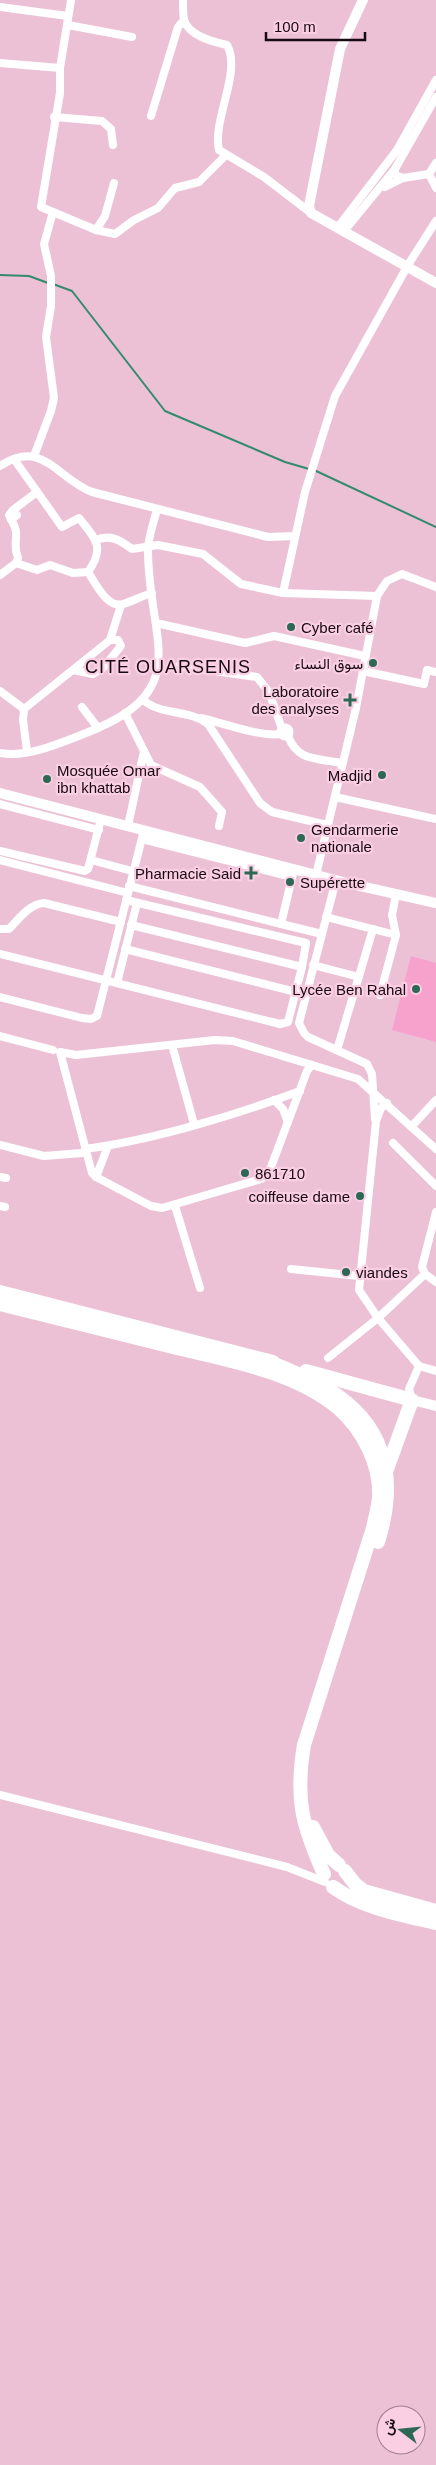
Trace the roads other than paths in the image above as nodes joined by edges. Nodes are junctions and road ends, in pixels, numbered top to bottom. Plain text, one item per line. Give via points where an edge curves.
1 (71, 0) edge
2 (183, 0) edge
3 (363, 0) edge
4 (0, 7) edge
5 (68, 16) junction
6 (184, 20) junction
7 (68, 25) junction
8 (132, 37) dead end
9 (0, 64) edge
10 (60, 68) junction
11 (436, 80) edge
12 (436, 97) edge
13 (152, 116) dead end
14 (54, 117) junction
15 (113, 145) dead end
16 (226, 155) junction
17 (436, 163) edge
18 (394, 169) junction
19 (429, 174) junction
20 (403, 178) junction
21 (114, 183) dead end
22 (436, 188) edge
23 (372, 198) junction
24 (53, 212) junction
25 (311, 213) junction
26 (436, 221) edge
27 (342, 228) junction
28 (96, 230) junction
29 (408, 265) junction
30 (436, 283) edge
31 (34, 456) junction
32 (14, 459) junction
33 (0, 466) edge
34 (37, 492) junction
35 (157, 509) junction
36 (295, 536) junction
37 (96, 540) junction
38 (148, 548) junction
39 (16, 563) junction
40 (88, 572) junction
41 (0, 575) edge
42 (436, 587) edge
43 (152, 593) junction
44 (283, 593) junction
45 (377, 596) junction
46 (121, 605) junction
47 (156, 623) junction
48 (110, 640) junction
49 (366, 656) junction
50 (179, 666) dead end
51 (73, 670) junction
52 (363, 671) junction
53 (436, 672) edge
54 (0, 691) edge
55 (143, 700) junction
56 (82, 707) dead end
57 (24, 709) junction
58 (125, 714) junction
59 (199, 717) junction
60 (98, 728) junction
61 (283, 733) junction
62 (27, 751) junction
63 (144, 751) junction
64 (0, 753) edge
65 (342, 763) junction
66 (0, 793) edge
67 (336, 796) junction
68 (0, 804) edge
69 (436, 819) edge
70 (100, 824) junction
71 (327, 825) junction
72 (128, 826) junction
73 (219, 826) dead end
74 (143, 834) junction
75 (0, 851) edge
76 (0, 860) edge
77 (91, 860) junction
78 (132, 871) junction
79 (293, 873) junction
80 (316, 875) junction
81 (336, 880) junction
82 (128, 893) junction
83 (396, 894) junction
84 (137, 903) junction
85 (436, 903) edge
86 (326, 917) junction
87 (120, 922) junction
88 (281, 924) junction
89 (131, 925) junction
90 (0, 929) edge
91 (373, 929) junction
92 (322, 934) junction
93 (396, 935) junction
94 (125, 949) junction
95 (0, 954) edge
96 (314, 965) junction
97 (302, 967) junction
98 (359, 977) junction
99 (107, 981) junction
100 (117, 983) junction
101 (296, 992) junction
102 (380, 994) dead end
103 (0, 997) edge
104 (0, 1036) edge
105 (172, 1045) junction
106 (53, 1050) dead end
107 (338, 1050) junction
108 (312, 1065) junction
109 (373, 1090) junction
110 (300, 1091) junction
111 (274, 1100) junction
112 (436, 1100) edge
113 (387, 1103) junction
114 (376, 1121) junction
115 (194, 1124) junction
116 (288, 1124) junction
117 (412, 1126) junction
118 (393, 1143) dead end
119 (0, 1145) edge
120 (108, 1146) junction
121 (436, 1149) edge
122 (84, 1151) junction
123 (96, 1178) junction
124 (436, 1186) edge
125 (175, 1206) junction
126 (436, 1212) edge
127 (434, 1227) edge
128 (291, 1269) dead end
129 (425, 1274) junction
130 (359, 1276) junction
131 (436, 1282) edge
132 (200, 1288) dead end
133 (0, 1292) edge
134 (0, 1304) edge
135 (378, 1318) junction
136 (328, 1358) dead end
137 (266, 1360) junction
138 (420, 1366) junction
139 (436, 1371) edge
140 (412, 1400) junction
141 (436, 1406) edge
142 (387, 1469) junction
143 (0, 1795) edge
144 (342, 1868) junction
145 (327, 1881) junction
146 (436, 1912) edge
147 (436, 1923) edge

1 - 5 street
2 - 6 street
3 - 25 main road via 340,49
4 - 5 street
5 - 7 street
6 - 13 street via 178,27
6 - 16 street via 208,40 227,45 230,50 230,76 218,147
7 - 8 street
7 - 10 street
9 - 10 street
10 - 14 street via 60,93
11 - 27 street via 397,150
12 - 18 street
14 - 15 street via 102,121 111,129
14 - 24 street via 41,207
16 - 25 street via 264,177
16 - 28 street via 199,182 175,188 158,208 134,220 122,231 115,234
17 - 19 street
18 - 20 street via 395,175
18 - 23 street
19 - 20 street
19 - 22 street
20 - 23 street via 389,183
21 - 28 street
23 - 27 street
24 - 28 street
24 - 31 street via 44,244 51,276 46,337 54,398
25 - 27 main road
26 - 29 street
27 - 29 main road
29 - 30 main road
29 - 36 street via 339,387 305,492
31 - 32 street via 22,455
31 - 35 street via 49,462 85,490
32 - 33 street
32 - 34 street
34 - 37 street via 62,528 79,518
34 - 39 street via 9,516 16,532
35 - 36 street via 271,538
35 - 38 street
36 - 44 street
37 - 38 street via 105,536 132,549
37 - 40 street via 98,553
38 - 43 street
38 - 44 street via 158,545 203,554 241,584
39 - 40 street via 37,570 50,565 73,572
39 - 41 street
40 - 46 street via 106,598
42 - 45 street via 402,574 387,581
43 - 46 street
43 - 47 street
44 - 45 street
45 - 49 street
46 - 48 street
47 - 49 street via 245,643 274,636
47 - 55 street via 160,640 158,672
48 - 51 street
48 - 51 street via 118,640 121,646 102,670 93,674
49 - 52 street
50 - 61 street via 257,678 268,692
51 - 57 street
52 - 53 street via 424,684 427,670
52 - 65 street
54 - 57 street
55 - 58 street
55 - 59 street via 159,709
56 - 60 street
57 - 62 street
58 - 60 street
58 - 63 street
59 - 61 street via 267,736
59 - 71 street via 208,724 260,803 272,812
60 - 62 street
61 - 65 street via 302,756
62 - 64 street
63 - 72 street
63 - 73 street via 151,764 200,788 222,812
65 - 67 street
66 - 70 main road
67 - 69 street
67 - 71 street
68 - 70 street
70 - 72 main road
70 - 77 street
71 - 80 street
72 - 74 main road
74 - 78 street
74 - 79 main road
75 - 77 street via 81,872 88,869
76 - 82 street
77 - 78 street
78 - 82 street
79 - 80 main road
79 - 88 street
80 - 81 main road
81 - 83 main road
81 - 86 street
82 - 84 street
82 - 87 street
82 - 88 street
83 - 85 main road
83 - 93 street via 392,915
84 - 89 street
84 - 97 street via 304,942 307,946
86 - 91 street
86 - 92 street
87 - 90 street via 44,903 17,918 8,929
87 - 99 street
88 - 92 street
89 - 94 street
89 - 97 street
91 - 93 street
91 - 98 street
92 - 96 street
93 - 102 street
94 - 100 street
94 - 101 street
95 - 99 street
96 - 98 street
96 - 107 street via 300,1018 301,1029 308,1037
97 - 101 street
98 - 107 street
99 - 100 street
99 - 103 street via 99,1012 92,1019
100 - 101 street via 283,1024 290,1019
104 - 106 street
105 - 108 street via 224,1040
105 - 115 street
105 - 122 street via 76,1055 60,1052
107 - 109 street via 368,1064
108 - 109 street via 358,1079
108 - 110 street
109 - 113 street
109 - 114 street
110 - 111 street
110 - 116 street
111 - 115 street
111 - 116 street via 284,1110
112 - 117 street
113 - 114 street via 381,1108
113 - 117 street
114 - 130 street
115 - 120 street
116 - 125 street via 273,1166 265,1177
117 - 121 street
118 - 124 street
119 - 122 street via 44,1156
120 - 122 street
120 - 123 street
122 - 123 street
123 - 125 street via 151,1206
125 - 132 street
126 - 127 street
127 - 129 street via 422,1264
128 - 130 street
129 - 131 street
129 - 135 street
130 - 135 street via 361,1296
133 - 137 highway
134 - 145 highway via 239,1364 288,1380 338,1408 355,1426 368,1448 377,1471 379,1498 373,1528 304,1745 300,1769 298,1793 302,1817
135 - 136 street
135 - 138 street
137 - 140 highway
137 - 142 highway via 309,1379 338,1396 356,1412 371,1432
138 - 139 street
138 - 140 street via 409,1389
140 - 141 main road
140 - 142 highway
142 - 144 highway via 389,1496 384,1522 313,1747 308,1773 308,1803 313,1826 328,1855
143 - 145 street via 287,1867
144 - 145 highway via 328,1868
144 - 145 highway via 345,1882 341,1886
144 - 146 highway via 364,1891
145 - 147 highway via 341,1893 383,1909

